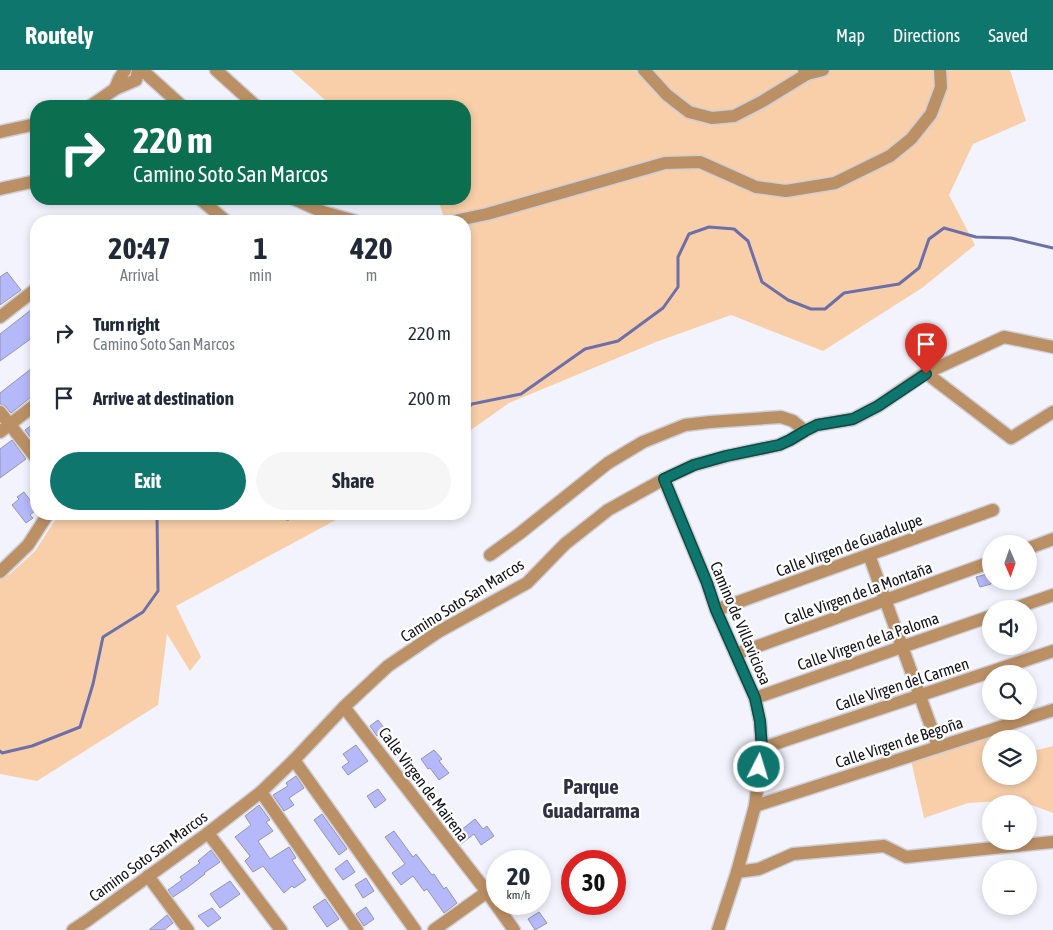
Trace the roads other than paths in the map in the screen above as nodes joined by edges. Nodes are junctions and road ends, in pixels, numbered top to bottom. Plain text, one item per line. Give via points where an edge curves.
1 (125, 70) edge
2 (138, 70) edge
3 (142, 70) edge
4 (216, 70) edge
5 (644, 70) edge
6 (823, 70) edge
7 (940, 70) edge
8 (805, 72) edge
9 (115, 89) junction
10 (100, 100) edge
11 (175, 100) edge
12 (249, 100) edge
13 (30, 125) edge
14 (0, 132) edge
15 (30, 182) edge
16 (0, 189) edge
17 (207, 205) edge
18 (307, 205) edge
19 (219, 215) edge
20 (334, 215) edge
21 (471, 217) edge
22 (30, 293) edge
23 (0, 317) edge
24 (1053, 348) edge
25 (926, 374) junction
26 (30, 409) edge
27 (0, 412) edge
28 (1053, 412) edge
29 (5, 428) edge
30 (805, 431) junction
31 (30, 452) edge
32 (664, 479) junction
33 (993, 510) dead end
34 (44, 520) edge
35 (1053, 539) edge
36 (1038, 545) edge
37 (490, 555) dead end
38 (869, 555) junction
39 (982, 565) edge
40 (0, 572) edge
41 (1053, 595) edge
42 (886, 600) junction
43 (1037, 600) edge
44 (716, 610) junction
45 (982, 619) edge
46 (902, 647) junction
47 (1053, 651) edge
48 (736, 654) junction
49 (920, 696) junction
50 (755, 698) junction
51 (344, 707) junction
52 (1053, 710) edge
53 (938, 746) junction
54 (762, 748) junction
55 (294, 760) junction
56 (261, 792) junction
57 (755, 806) junction
58 (208, 833) junction
59 (1053, 842) edge
60 (737, 872) junction
61 (148, 876) junction
62 (486, 891) edge
63 (486, 893) edge
64 (503, 915) edge
65 (92, 925) edge
66 (73, 930) edge
67 (188, 930) edge
68 (281, 930) edge
69 (357, 930) edge
70 (415, 930) edge
71 (434, 930) edge
72 (514, 930) edge
73 (718, 930) edge

1 - 9 street
2 - 9 street via 136,80
3 - 11 street
4 - 12 street
5 - 8 street via 667,95 689,112 712,118 734,116 763,101
6 - 8 street
7 - 21 street via 941,87 931,114 911,140 890,156 835,184 786,191 756,187 700,162 665,163
9 - 10 street
13 - 14 street
15 - 16 street
17 - 19 street
18 - 20 street
22 - 23 street
24 - 25 street, Camino Soto San Marcos via 1004,337
25 - 28 street via 1011,438
25 - 30 street, Camino Soto San Marcos via 853,419 825,423
26 - 29 street
27 - 29 street
29 - 31 street
30 - 32 street, Camino Soto San Marcos via 779,445 694,465
30 - 37 street via 782,417 710,422 674,429 643,442 608,463
32 - 44 street, Camino de Villaviciosa
32 - 51 street, Camino Soto San Marcos via 608,510 564,544 527,583 438,632 388,666
33 - 38 street, Calle Virgen de Guadalupe
34 - 40 street via 28,546
35 - 36 street
38 - 42 street
38 - 44 street, Calle Virgen de Guadalupe
39 - 42 street, Calle Virgen de la Montaña
41 - 43 street
42 - 46 street
42 - 48 street, Calle Virgen de la Montaña
44 - 48 street, Camino de Villaviciosa
45 - 46 street, Calle Virgen de la Paloma
46 - 49 street
46 - 50 street, Calle Virgen de la Paloma
47 - 49 street, Calle Virgen del Carmen
48 - 50 street, Camino de Villaviciosa
49 - 53 street
49 - 54 street, Calle Virgen del Carmen
50 - 54 street, Camino de Villaviciosa
51 - 55 street, Camino Soto San Marcos
51 - 62 street, Calle Virgen de Mairena
52 - 53 street, Calle Virgen de Begoña
53 - 57 street, Calle Virgen de Begoña
54 - 57 street, Camino de Villaviciosa
55 - 56 street, Camino Soto San Marcos
55 - 70 street
56 - 58 street, Camino Soto San Marcos
56 - 69 street
57 - 60 street, Camino de Villaviciosa
58 - 61 street, Camino Soto San Marcos
58 - 68 street
59 - 60 street via 906,857 884,846 793,854 759,869
60 - 73 street, Camino de Villaviciosa
61 - 65 street, Camino Soto San Marcos
61 - 67 street
63 - 71 street
64 - 72 street, Calle Virgen de Mairena
65 - 66 street, Camino Soto San Marcos

